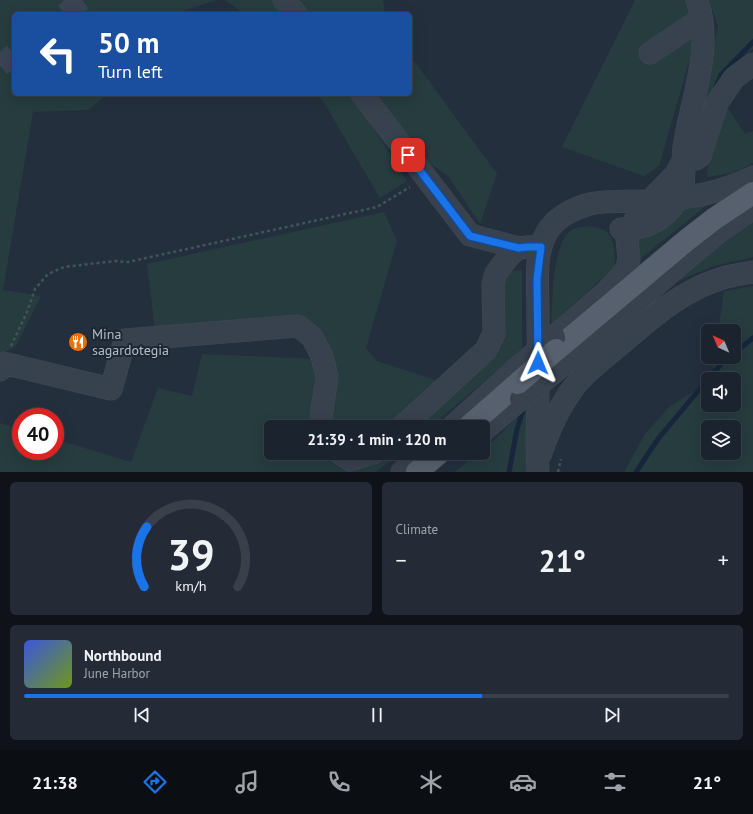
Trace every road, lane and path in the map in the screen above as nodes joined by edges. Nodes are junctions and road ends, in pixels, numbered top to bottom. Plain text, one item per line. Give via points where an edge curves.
1 (284, 0) edge
2 (699, 9) edge
3 (294, 12) edge
4 (650, 53) dead end
5 (753, 64) edge
6 (364, 96) edge
7 (683, 166) junction
8 (753, 177) edge
9 (426, 178) junction
10 (753, 193) edge
11 (708, 194) junction
12 (678, 199) junction
13 (648, 201) junction
14 (753, 208) edge
15 (569, 213) junction
16 (626, 232) junction
17 (541, 247) junction
18 (519, 248) junction
19 (753, 272) edge
20 (556, 352) junction
21 (610, 353) junction
22 (538, 363) junction
23 (2, 366) edge
24 (545, 386) junction
25 (574, 386) junction
26 (539, 399) junction
27 (321, 420) edge
28 (410, 420) edge
29 (474, 420) edge
30 (486, 420) edge
31 (490, 427) edge
32 (562, 454) dead end
33 (428, 460) edge
34 (540, 470) edge
35 (402, 472) edge
36 (558, 472) edge

1 - 3 street
2 - 4 street
2 - 7 street via 704,38 684,146
5 - 7 street via 734,78 717,103 700,156
6 - 9 street
7 - 11 street via 689,179
7 - 12 street via 684,181
7 - 13 street
8 - 11 street
9 - 18 street via 470,236
9 - 23 path via 377,207 128,262 115,261 64,267 48,274 35,289
10 - 20 main road via 687,240
11 - 12 street
12 - 13 street
12 - 16 street via 657,221
13 - 15 street via 591,204
13 - 16 street
14 - 20 street
15 - 16 street via 594,213
15 - 17 street via 550,227
16 - 20 street via 629,259 626,270
17 - 18 street
17 - 22 street via 537,279
18 - 28 street via 496,273 493,284 494,333 486,350
19 - 21 street via 720,279 676,300
20 - 26 main road, bridge
21 - 25 street
21 - 26 street via 592,374
22 - 24 street
22 - 26 street
23 - 27 street via 111,389 125,340 298,326 312,337 322,356 327,377
24 - 25 street via 562,389
24 - 26 street
25 - 26 street
26 - 29 street
26 - 30 main road
26 - 31 street
26 - 34 street
26 - 34 street via 559,430
32 - 36 path
33 - 35 street

